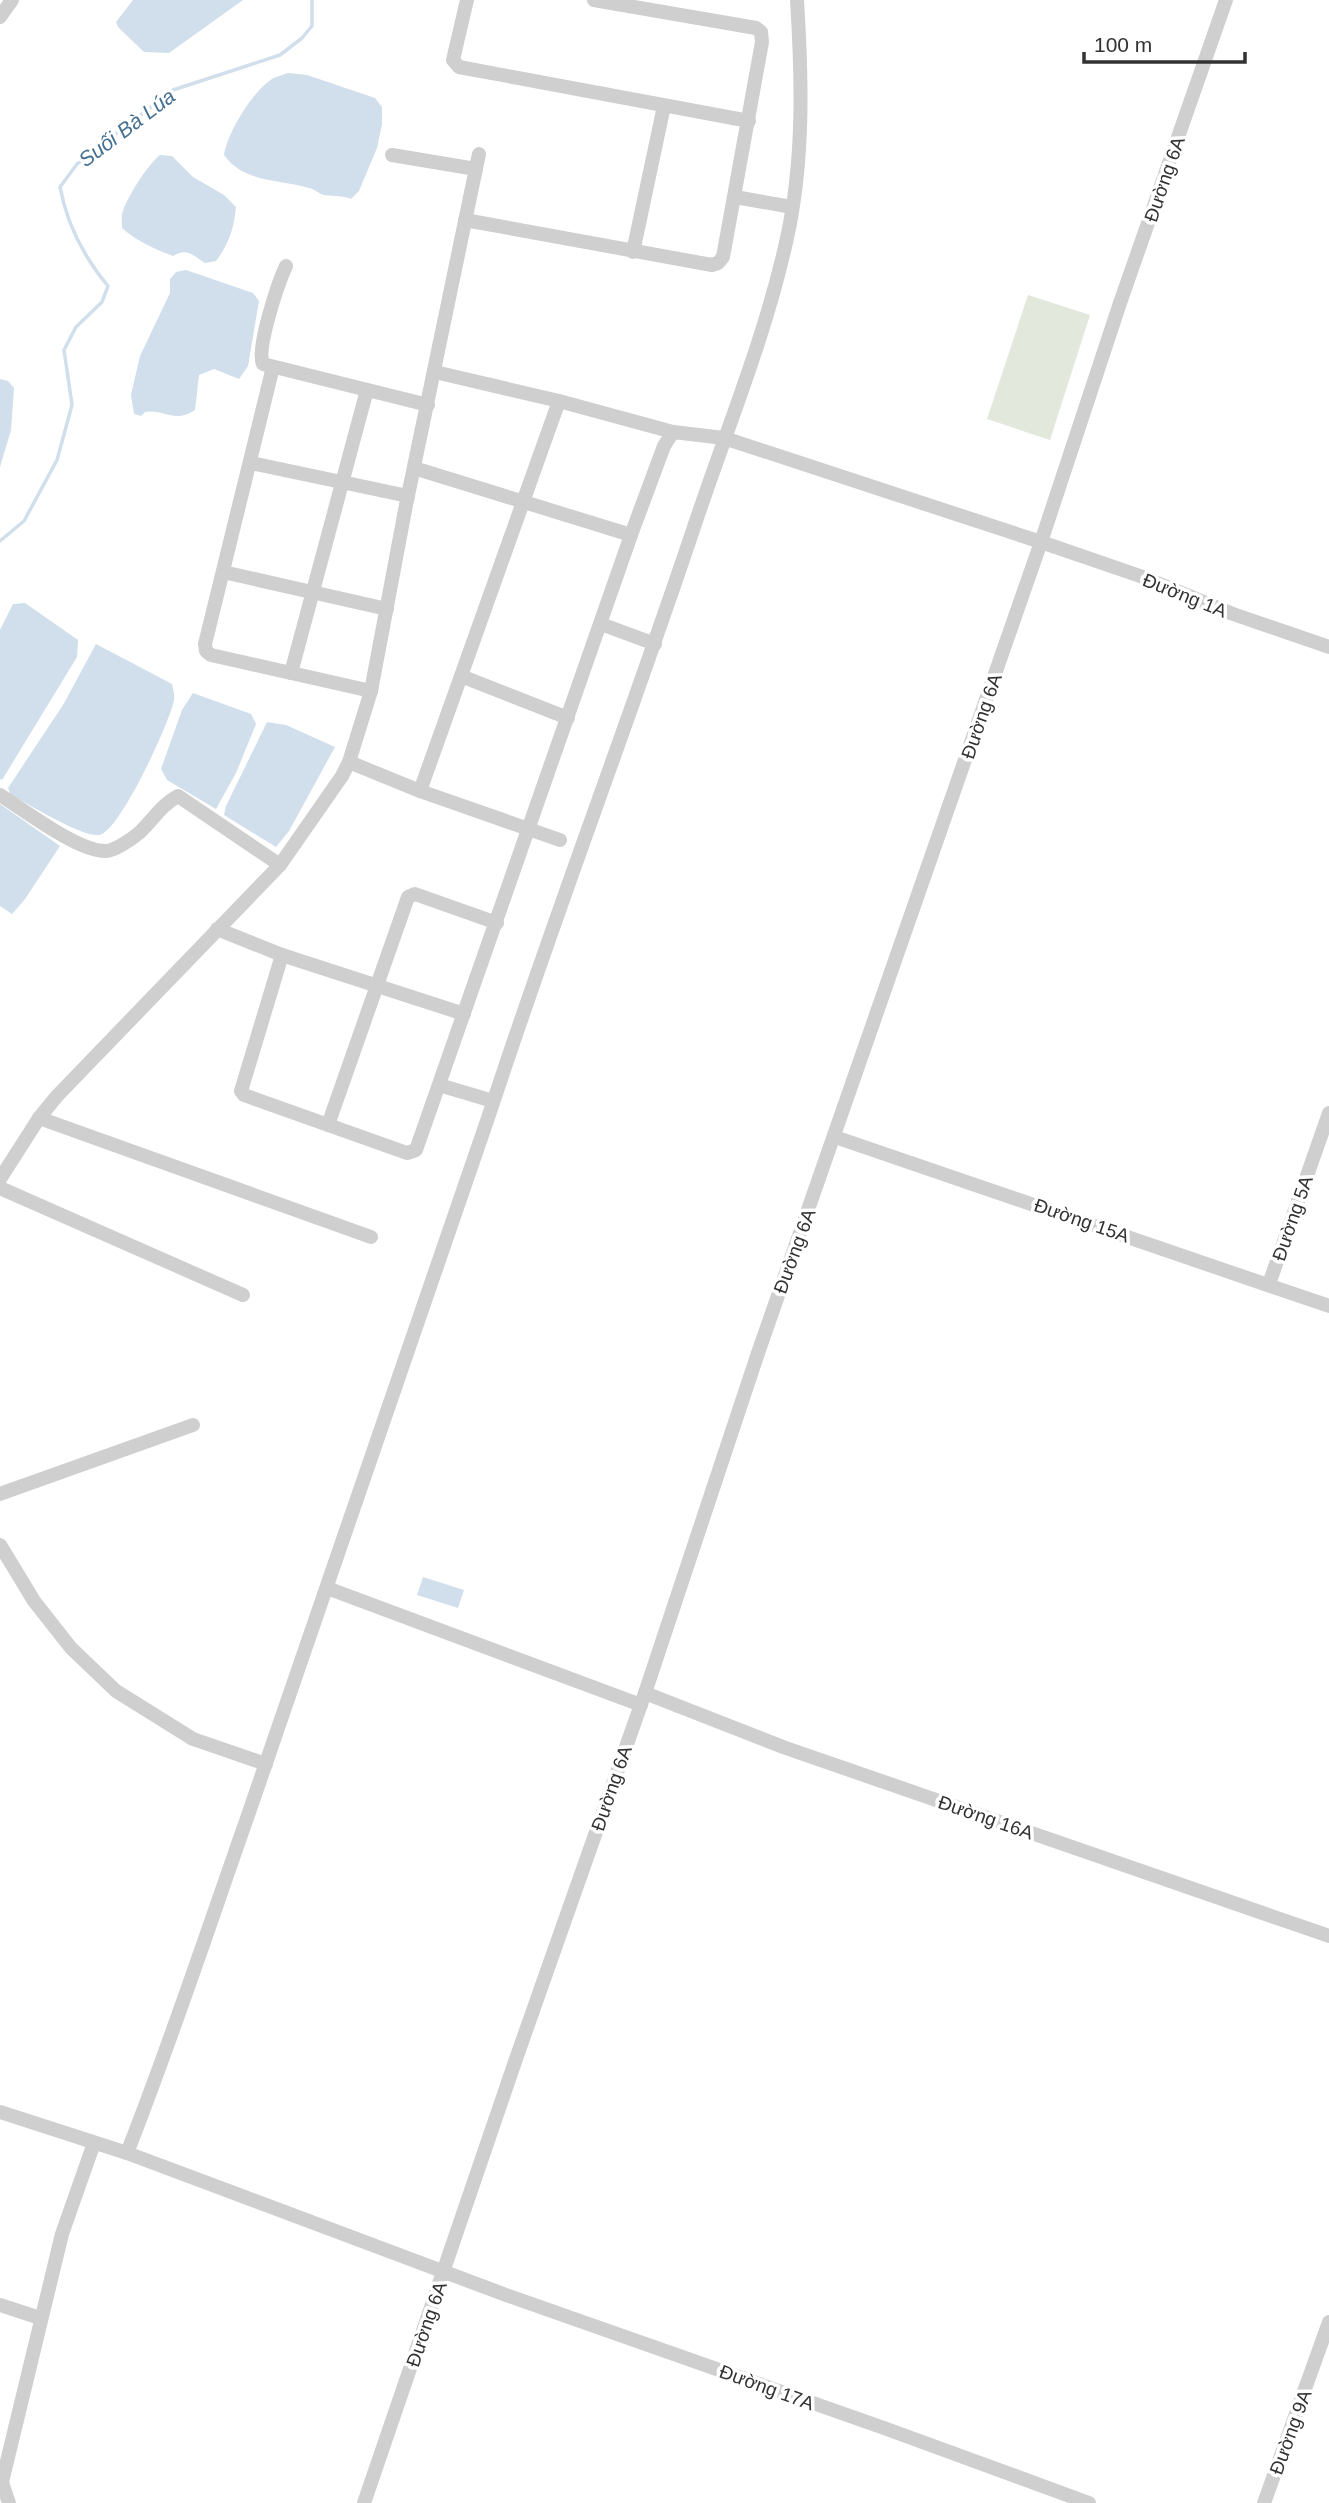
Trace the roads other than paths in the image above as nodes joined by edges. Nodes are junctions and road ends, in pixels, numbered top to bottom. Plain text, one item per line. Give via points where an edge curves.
1 (12, 0) edge
2 (467, 0) edge
3 (594, 0) edge
4 (797, 0) edge
5 (1226, 0) edge
6 (0, 17) edge
7 (664, 106) junction
8 (748, 121) junction
9 (479, 153) dead end
10 (392, 155) dead end
11 (475, 169) junction
12 (735, 197) junction
13 (792, 207) junction
14 (466, 220) junction
15 (633, 252) junction
16 (286, 266) dead end
17 (273, 367) junction
18 (435, 372) junction
19 (367, 390) junction
20 (559, 401) junction
21 (428, 405) junction
22 (673, 432) junction
23 (724, 438) junction
24 (251, 463) junction
25 (415, 468) junction
26 (341, 483) junction
27 (408, 496) junction
28 (525, 501) junction
29 (631, 535) junction
30 (1041, 542) junction
31 (223, 572) junction
32 (311, 593) junction
33 (387, 609) junction
34 (601, 624) junction
35 (655, 644) junction
36 (1329, 647) edge
37 (291, 673) junction
38 (461, 676) junction
39 (371, 691) junction
40 (568, 718) junction
41 (349, 762) junction
42 (420, 790) junction
43 (0, 795) edge
44 (529, 830) junction
45 (560, 840) dead end
46 (281, 865) junction
47 (496, 923) junction
48 (217, 929) junction
49 (282, 955) junction
50 (376, 985) junction
51 (464, 1014) junction
52 (439, 1086) junction
53 (493, 1101) junction
54 (1329, 1113) edge
55 (39, 1118) junction
56 (328, 1125) junction
57 (835, 1138) junction
58 (0, 1179) edge
59 (0, 1188) edge
60 (371, 1237) dead end
61 (1269, 1284) junction
62 (243, 1295) dead end
63 (1329, 1306) edge
64 (193, 1425) dead end
65 (0, 1494) edge
66 (0, 1545) edge
67 (327, 1588) junction
68 (643, 1699) junction
69 (266, 1764) junction
70 (1329, 1936) edge
71 (0, 2112) edge
72 (94, 2143) junction
73 (127, 2153) junction
74 (445, 2271) junction
75 (0, 2305) edge
76 (40, 2318) junction
77 (1329, 2322) edge
78 (1, 2480) edge
79 (9, 2503) edge
80 (364, 2503) edge
81 (1089, 2503) edge
82 (1264, 2503) edge

1 - 6 street
2 - 7 street via 453,60 458,67
3 - 8 street via 756,28 762,42
4 - 13 street via 800,112
5 - 30 street, Đường 6A
7 - 8 street
7 - 15 street
8 - 12 street
9 - 11 street
10 - 11 street
11 - 14 street
12 - 13 street
12 - 15 street via 718,263
13 - 23 street via 759,347
14 - 15 street
14 - 18 street
16 - 17 street via 261,354 263,363
17 - 19 street
17 - 24 street
18 - 20 street, Đường 1A
18 - 21 street
19 - 21 street
19 - 26 street
20 - 22 street, Đường 1A
20 - 28 street
21 - 25 street
22 - 23 street, Đường 1A
22 - 29 street
23 - 30 street, Đường 1A
23 - 35 street
24 - 26 street
24 - 31 street
25 - 27 street
25 - 28 street
26 - 27 street
26 - 32 street
27 - 33 street
28 - 29 street
28 - 38 street
29 - 34 street
30 - 36 street, Đường 1A
30 - 57 street, Đường 6A
31 - 32 street
31 - 37 street via 206,651
32 - 33 street
32 - 37 street
33 - 39 street
34 - 35 street
34 - 40 street
35 - 53 street
37 - 39 street
38 - 40 street
38 - 42 street
39 - 41 street
40 - 44 street
41 - 42 street
41 - 46 street
42 - 44 street
43 - 46 street via 73,841 108,852 137,835 166,802 178,796
44 - 45 street
44 - 47 street
46 - 48 street
47 - 50 street via 410,895
47 - 51 street
48 - 49 street
48 - 55 street
49 - 50 street
49 - 56 street via 241,1091
50 - 51 street
50 - 56 street
51 - 52 street
52 - 53 street
52 - 56 street via 416,1150 407,1153
53 - 67 street
54 - 61 street, Đường 5A
55 - 58 street
55 - 60 street
57 - 61 street, Đường 15A
57 - 68 street, Đường 6A
59 - 62 street
61 - 63 street, Đường 15A
64 - 65 street
66 - 69 street via 34,1601 71,1648 116,1691 193,1739
67 - 68 street, Đường 16A
67 - 69 street
68 - 70 street, Đường 16A
68 - 74 street, Đường 6A
69 - 73 street
71 - 72 street, Đường 17A
72 - 73 street, Đường 17A
72 - 76 street via 62,2234
73 - 74 street, Đường 17A
74 - 80 street, Đường 6A
74 - 81 street, Đường 17A
75 - 76 street
76 - 78 street
77 - 82 street, Đường 9A
78 - 79 street

